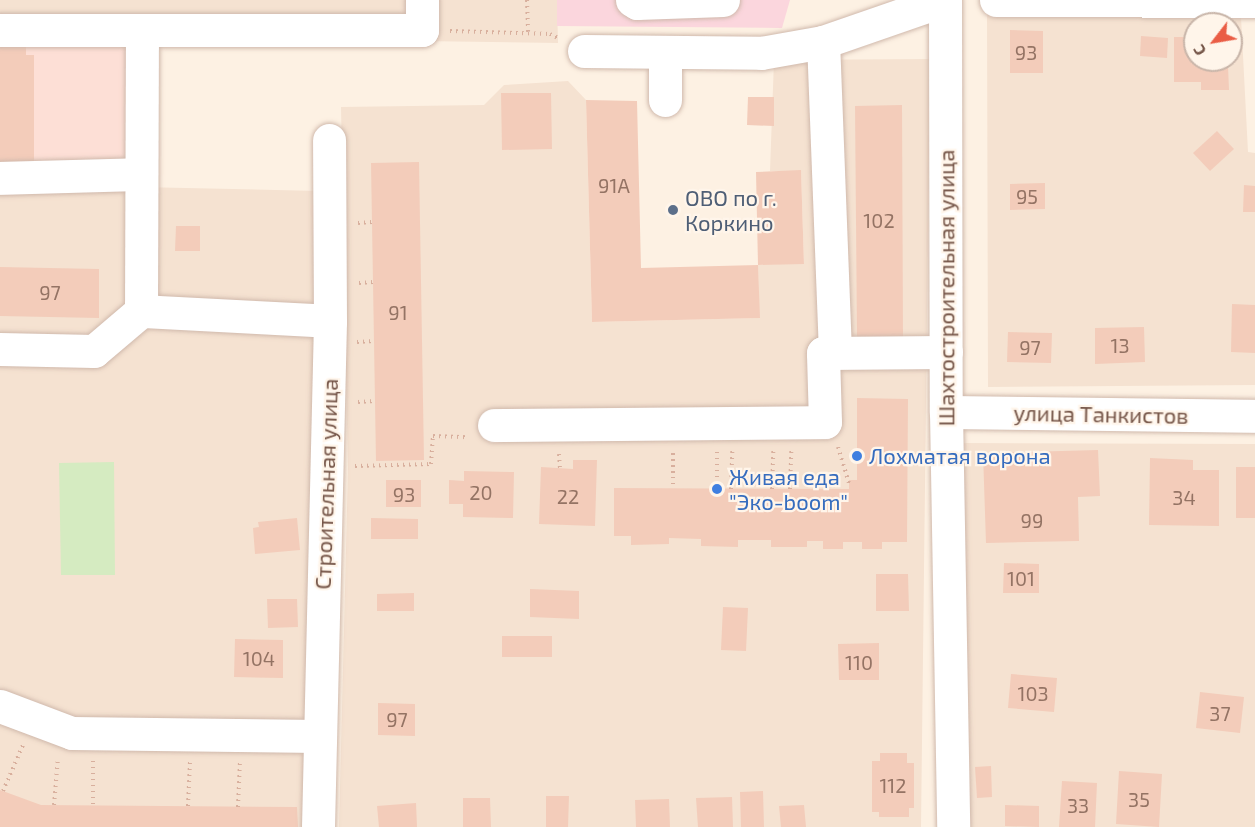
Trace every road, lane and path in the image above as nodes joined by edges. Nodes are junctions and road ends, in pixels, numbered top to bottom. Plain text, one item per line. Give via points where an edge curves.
1 (527, 0) edge
2 (632, 0) edge
3 (723, 0) edge
4 (944, 0) edge
5 (996, 0) edge
6 (1255, 1) edge
7 (422, 15) edge
8 (0, 30) edge
9 (142, 31) junction
10 (528, 34) junction
11 (822, 42) junction
12 (584, 51) joint
13 (665, 52) junction
14 (665, 100) dead end
15 (329, 140) dead end
16 (140, 174) junction
17 (0, 178) edge
18 (141, 311) junction
19 (341, 326) junction
20 (374, 341) dead end
21 (0, 348) edge
22 (946, 352) junction
23 (835, 353) junction
24 (353, 390) dead end
25 (375, 401) dead end
26 (353, 402) junction
27 (946, 412) junction
28 (354, 413) dead end
29 (1255, 416) edge
30 (494, 425) dead end
31 (433, 436) dead end
32 (732, 439) dead end
33 (773, 439) dead end
34 (791, 439) dead end
35 (835, 439) dead end
36 (673, 448) dead end
37 (717, 448) dead end
38 (354, 455) dead end
39 (849, 484) dead end
40 (673, 488) dead end
41 (717, 489) dead end
42 (732, 489) dead end
43 (772, 489) dead end
44 (790, 489) dead end
45 (0, 705) edge
46 (48, 724) junction
47 (93, 734) junction
48 (191, 735) junction
49 (241, 735) junction
50 (319, 736) junction
51 (3, 791) dead end
52 (54, 805) dead end
53 (93, 805) dead end
54 (188, 806) dead end
55 (238, 807) dead end
56 (318, 827) edge
57 (953, 827) edge

1 - 10 path
2 - 3 street
4 - 11 street
4 - 22 street, Шахтостроительная улица
5 - 6 street
7 - 9 street
7 - 10 path
8 - 9 street
9 - 16 street
10 - 12 path via 550,34
11 - 13 street via 761,53
11 - 23 street
12 - 13 street
13 - 14 street
15 - 19 street, Строительная улица
16 - 17 street
16 - 18 street
18 - 19 street
18 - 21 street via 94,351
19 - 20 path via 352,343
19 - 50 street, Строительная улица
22 - 23 street
22 - 27 street, Шахтостроительная улица
23 - 30 street via 823,353 825,422
24 - 26 path
25 - 26 path
26 - 28 path
27 - 29 street, улица Танкистов
27 - 57 street, Шахтостроительная улица
31 - 38 path via 431,464 354,466
32 - 42 path
33 - 43 path
34 - 44 path
35 - 39 path
36 - 40 path
37 - 41 path
45 - 46 street
46 - 47 street
46 - 51 path
46 - 52 path
47 - 48 street
47 - 53 path
48 - 49 street
48 - 54 path
49 - 50 street
49 - 55 path
50 - 56 street, Строительная улица

